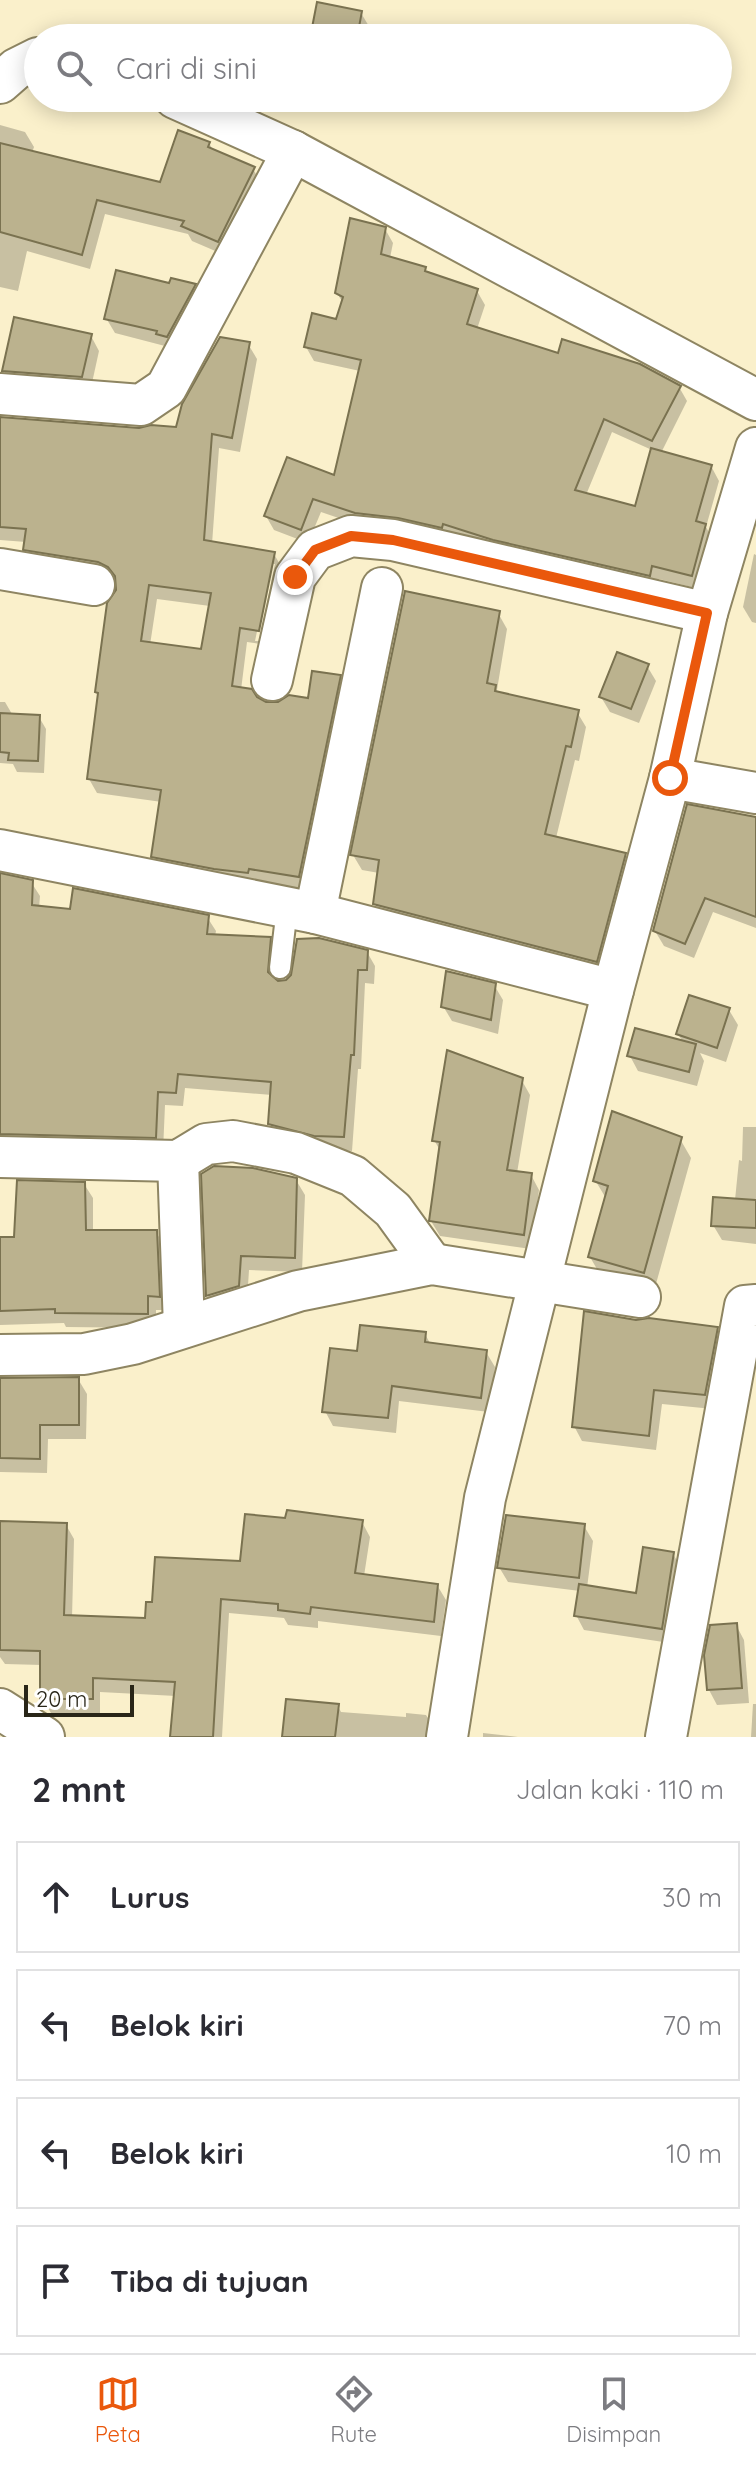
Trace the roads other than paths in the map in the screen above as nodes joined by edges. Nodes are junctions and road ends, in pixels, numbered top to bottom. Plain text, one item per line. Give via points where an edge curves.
1 (24, 65) edge
2 (0, 83) edge
3 (206, 112) edge
4 (293, 151) junction
5 (0, 394) edge
6 (756, 400) edge
7 (755, 456) edge
8 (0, 569) edge
9 (94, 585) dead end
10 (382, 588) dead end
11 (707, 613) junction
12 (272, 680) dead end
13 (670, 778) junction
14 (756, 793) edge
15 (0, 850) edge
16 (301, 910) junction
17 (280, 968) dead end
18 (613, 990) junction
19 (0, 1157) edge
20 (178, 1161) junction
21 (432, 1264) junction
22 (542, 1279) junction
23 (640, 1297) dead end
24 (756, 1305) edge
25 (184, 1327) junction
26 (0, 1355) edge
27 (0, 1709) edge
28 (44, 1737) edge
29 (447, 1737) edge
30 (666, 1737) edge

1 - 2 street
3 - 4 street
4 - 5 street via 166,388 141,405
4 - 6 street
7 - 11 street
8 - 9 street
10 - 16 street
11 - 12 street via 393,540 351,536 315,550 295,577
11 - 13 street
13 - 14 street
13 - 18 street
15 - 16 street
16 - 17 lane
16 - 18 street
18 - 22 street
19 - 20 street
20 - 21 street via 206,1144 233,1141 296,1153 339,1170 393,1210
20 - 25 street
21 - 22 street
21 - 25 street via 298,1291
22 - 23 street
22 - 29 street via 485,1498
24 - 30 street via 745,1306
25 - 26 street via 84,1354
27 - 28 street

